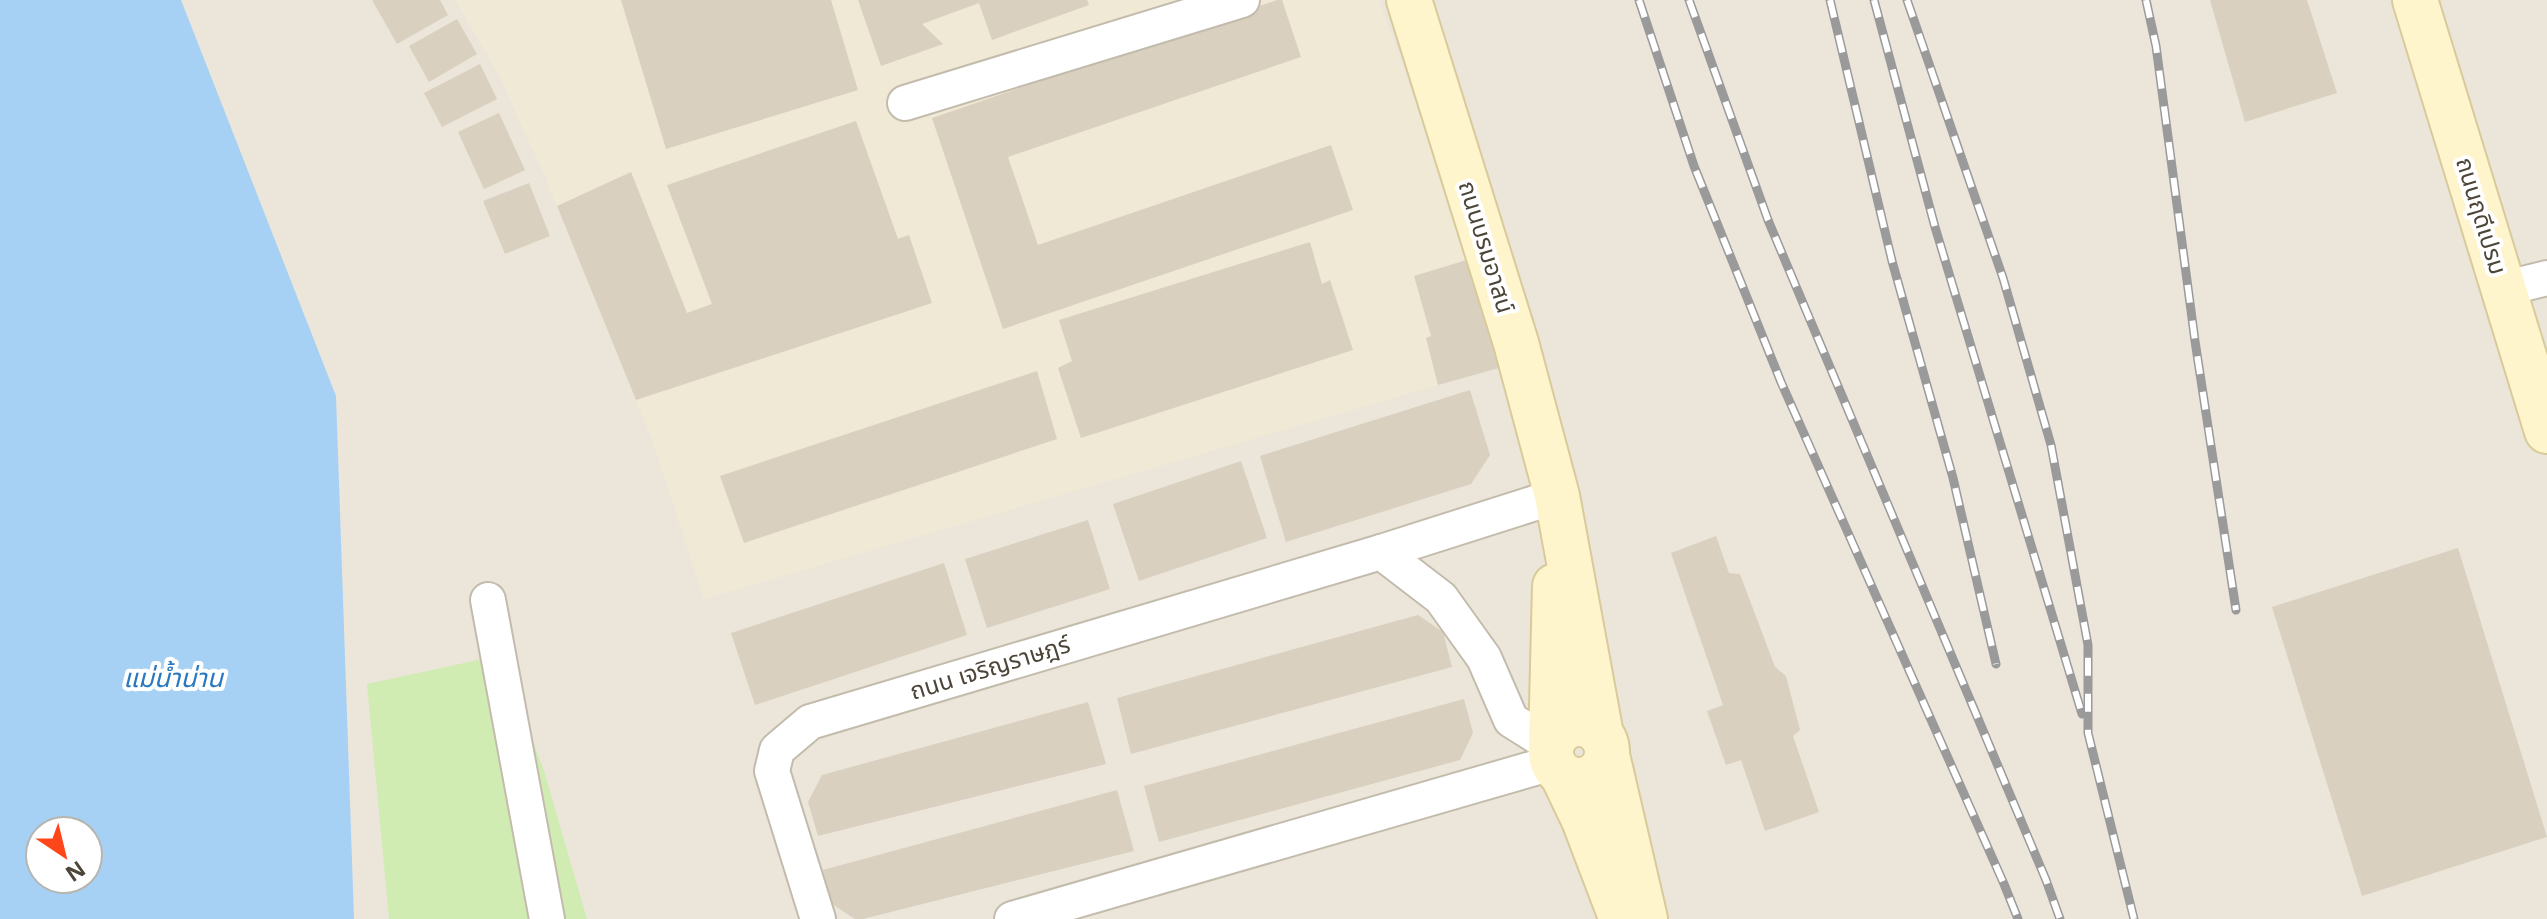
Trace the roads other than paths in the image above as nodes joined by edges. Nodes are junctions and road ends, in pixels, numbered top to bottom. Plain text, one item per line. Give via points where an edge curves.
1 (1242, 0) edge
2 (1409, 0) edge
3 (2415, 0) edge
4 (905, 103) dead end
5 (2547, 278) edge
6 (2503, 289) junction
7 (2547, 431) edge
8 (1557, 496) junction
9 (1381, 552) junction
10 (488, 600) dead end
11 (1511, 720) junction
12 (1604, 745) junction
13 (1555, 761) junction
14 (1495, 780) junction
15 (547, 919) edge
16 (818, 919) edge
17 (1012, 919) edge
18 (1622, 919) edge
19 (1645, 919) edge

1 - 4 street
2 - 8 street, ถนนบรมอาสน์ via 1516,343
3 - 6 street, ถนนฤดีเปรม
5 - 6 street
6 - 7 street, ถนนฤดีเปรม
8 - 9 street, ถนน เจริญราษฎร์
8 - 12 street, ถนนบรมอาสน์
8 - 13 street, ถนนบรมอาสน์
9 - 11 street via 1441,598 1484,658
9 - 16 street, ถนน เจริญราษฎร์ via 810,722 777,750 772,771
10 - 15 street
11 - 13 street
11 - 14 street
12 - 13 street via 1598,773 1584,780
12 - 19 street, ถนนบรมอาสน์
13 - 14 street
13 - 18 street
14 - 17 street

